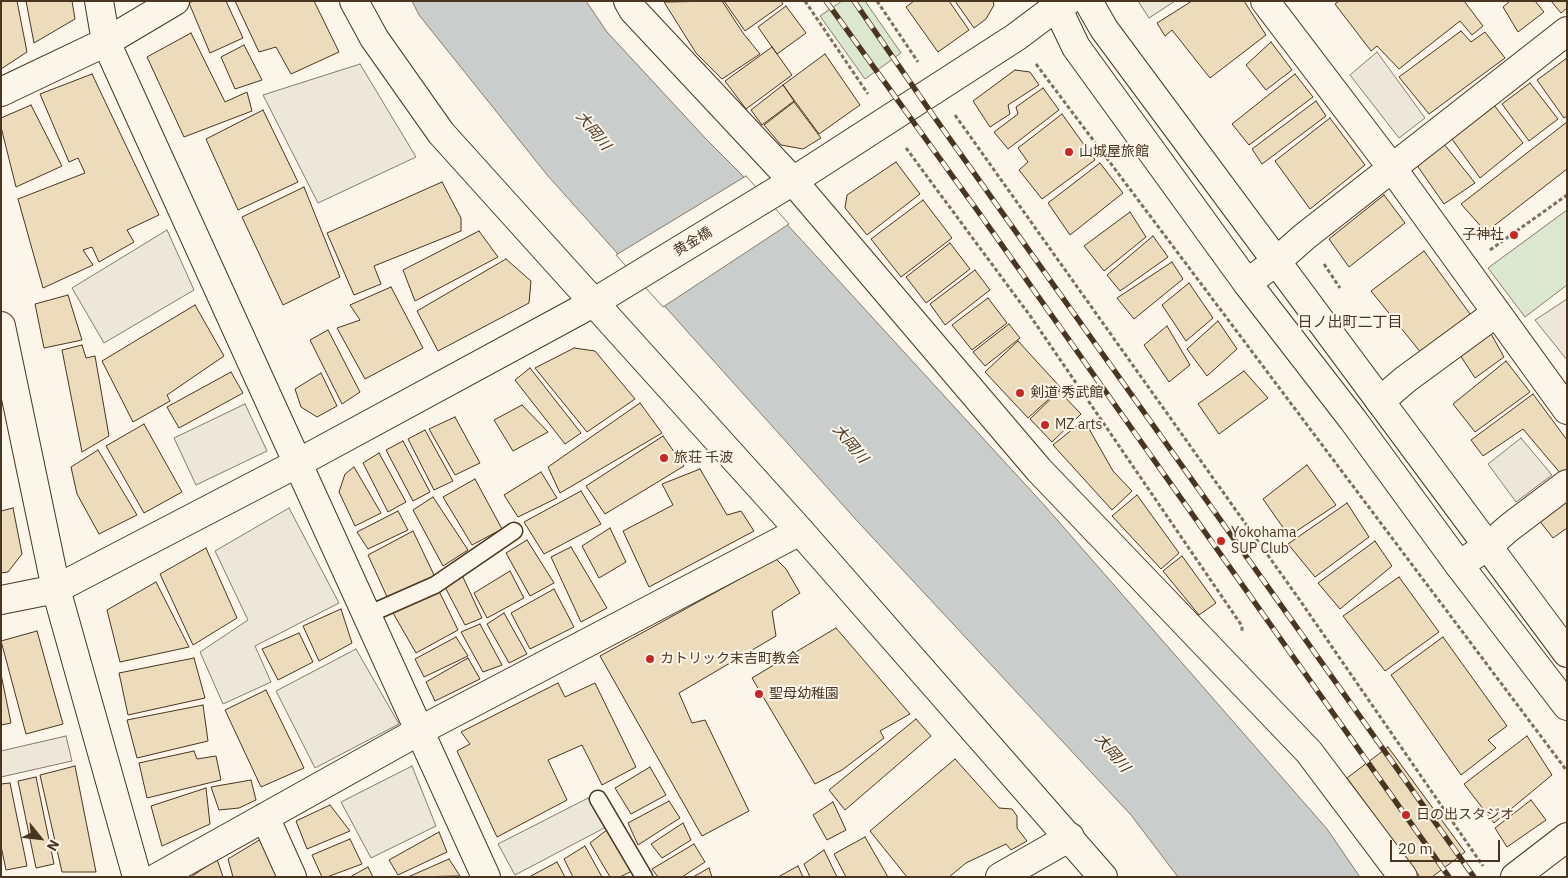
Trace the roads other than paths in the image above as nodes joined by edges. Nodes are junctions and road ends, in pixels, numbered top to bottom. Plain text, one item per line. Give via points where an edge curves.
1 (99, 1) edge
2 (175, 1) edge
3 (354, 1) edge
4 (628, 1) edge
5 (1088, 1) edge
6 (1265, 1) edge
7 (1059, 3) edge
8 (1567, 31) edge
9 (106, 42) junction
10 (1, 92) edge
11 (1392, 168) junction
12 (793, 181) junction
13 (1277, 261) junction
14 (1248, 284) junction
15 (593, 303) junction
16 (1496, 313) junction
17 (1, 326) edge
18 (1380, 401) junction
19 (1567, 410) edge
20 (298, 462) junction
21 (1567, 484) edge
22 (800, 530) junction
23 (514, 531) dead end
24 (1488, 546) junction
25 (1459, 565) junction
26 (56, 589) junction
27 (1, 600) edge
28 (367, 615) junction
29 (1567, 653) edge
30 (1567, 706) edge
31 (419, 731) junction
32 (598, 799) dead end
33 (265, 817) junction
34 (1070, 837) junction
35 (1567, 837) edge
36 (640, 875) edge
37 (137, 877) edge
38 (158, 877) edge
39 (292, 877) edge
40 (486, 877) edge
41 (1000, 877) edge
42 (1103, 877) edge
43 (1402, 877) edge
44 (1515, 877) edge

1 - 9 street
2 - 9 street
3 - 15 street via 374,38 441,133
4 - 12 street
5 - 13 street via 1104,29
6 - 11 street
7 - 12 street, 黄金橋 via 1016,38
7 - 14 street via 1076,47
8 - 11 street
9 - 10 street
9 - 20 street
11 - 13 street
11 - 16 street
12 - 15 street, 黄金橋
12 - 43 street via 1038,470 1309,752
13 - 14 street
13 - 18 street
14 - 25 street
15 - 20 street, 黄金橋
15 - 22 street
16 - 18 street
16 - 19 street
17 - 26 street
18 - 24 street
20 - 26 street, 黄金橋
20 - 28 street
21 - 24 street
22 - 31 street
22 - 34 street
23 - 28 lane via 435,585
24 - 25 street
24 - 29 street
25 - 30 street
26 - 27 street, 黄金橋
26 - 37 street
28 - 31 street
31 - 33 street
31 - 40 street
32 - 36 lane
33 - 38 street
33 - 39 street
34 - 41 street
34 - 42 street
35 - 44 street

